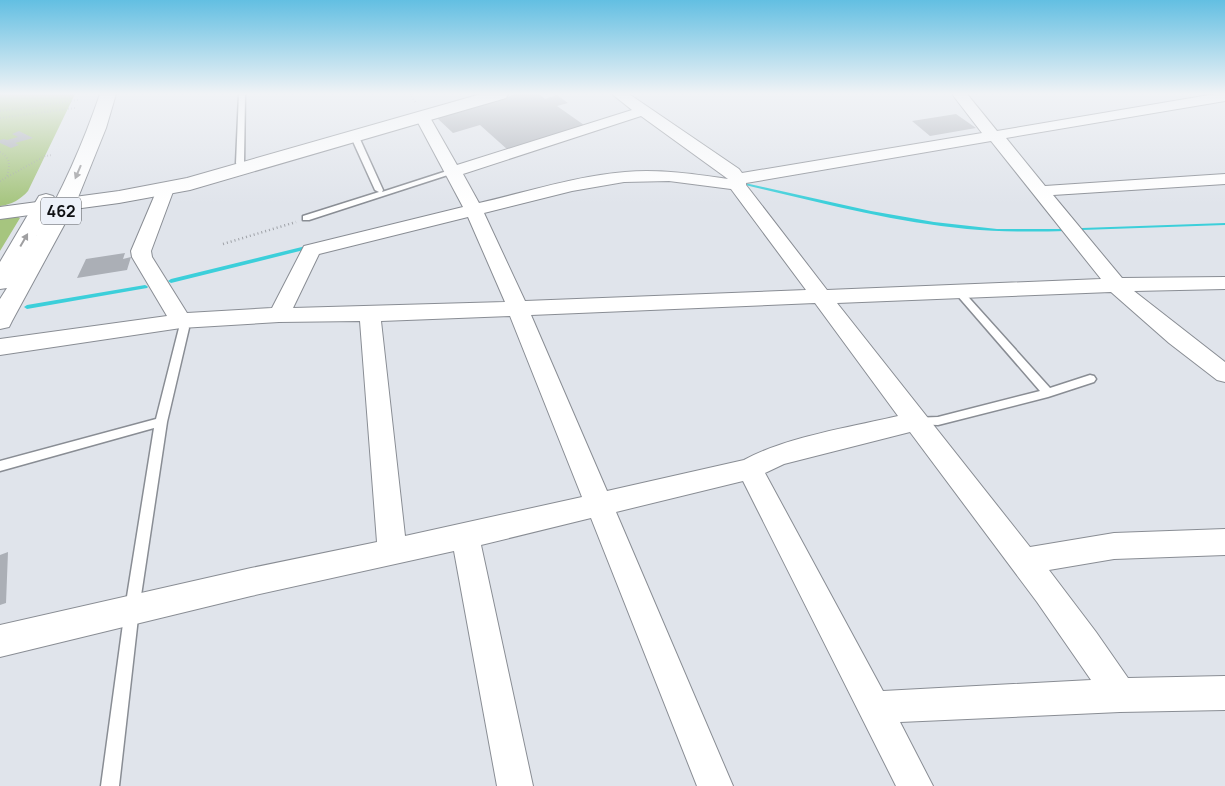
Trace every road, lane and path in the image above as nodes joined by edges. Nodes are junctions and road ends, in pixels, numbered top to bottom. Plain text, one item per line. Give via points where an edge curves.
1 (76, 131) edge
2 (96, 131) edge
3 (241, 131) edge
4 (376, 131) edge
5 (431, 131) edge
6 (582, 131) edge
7 (672, 131) edge
8 (988, 131) edge
9 (1019, 131) edge
10 (993, 135) junction
11 (354, 137) junction
12 (0, 152) edge
13 (53, 155) dead end
14 (243, 170) junction
15 (453, 172) junction
16 (7, 177) junction
17 (1225, 178) edge
18 (0, 181) edge
19 (737, 182) junction
20 (165, 189) junction
21 (379, 190) dead end
22 (1041, 191) junction
23 (65, 205) junction
24 (42, 208) junction
25 (474, 211) junction
26 (0, 213) edge
27 (306, 218) joint
28 (223, 244) dead end
29 (0, 282) edge
30 (1225, 282) edge
31 (1118, 285) junction
32 (959, 292) junction
33 (820, 297) junction
34 (518, 308) junction
35 (370, 314) junction
36 (279, 315) junction
37 (0, 321) edge
38 (181, 321) junction
39 (0, 347) edge
40 (1225, 374) edge
41 (1090, 379) dead end
42 (1048, 393) junction
43 (161, 422) junction
44 (916, 422) junction
45 (0, 466) edge
46 (750, 469) junction
47 (600, 505) junction
48 (465, 536) junction
49 (1225, 542) edge
50 (392, 553) junction
51 (1024, 561) junction
52 (132, 609) junction
53 (0, 641) edge
54 (1225, 693) edge
55 (1120, 695) junction
56 (875, 709) junction
57 (110, 786) edge
58 (516, 786) edge
59 (715, 786) edge
60 (915, 786) edge

1 - 24 main road, 462
2 -> 23 main road, 462
3 - 14 lane via 240,163
4 - 11 main road
5 - 15 street
6 - 15 street
7 - 19 street via 733,173
8 - 10 street
9 - 10 street
10 - 19 street
10 - 22 street
11 - 14 main road
11 - 21 lane
12 - 16 path via 10,164
13 - 16 path via 45,156
14 - 20 main road
15 - 25 street
15 - 27 lane
16 - 18 path
17 - 22 street
19 - 25 street via 669,176 624,177 572,186
19 - 33 street
20 - 23 main road
20 - 38 street via 141,251
22 - 31 street
23 - 24 main road
23 - 37 main road, 462
24 - 26 main road
29 -> 24 main road, 462
25 - 34 street
25 - 36 street via 311,250
27 - 28 path
30 - 31 street
31 - 32 street
31 - 40 street via 1177,338
32 - 33 street
32 - 42 lane
33 - 34 street
33 - 44 street
34 - 35 street
34 - 47 street
35 - 36 street
35 - 50 street
36 - 38 street
38 - 39 street
38 - 43 lane via 184,328
41 - 42 lane
42 - 44 lane via 938,421
43 - 45 lane
43 - 52 lane
44 - 46 street via 783,454
44 - 51 street
46 - 47 street
46 - 56 street
47 - 48 street
47 - 59 street
48 - 50 street
48 - 58 street
49 - 51 street via 1114,546
50 - 52 street
51 - 55 street
52 - 53 street
52 - 57 lane
54 - 55 street
55 - 56 street
56 - 60 street

